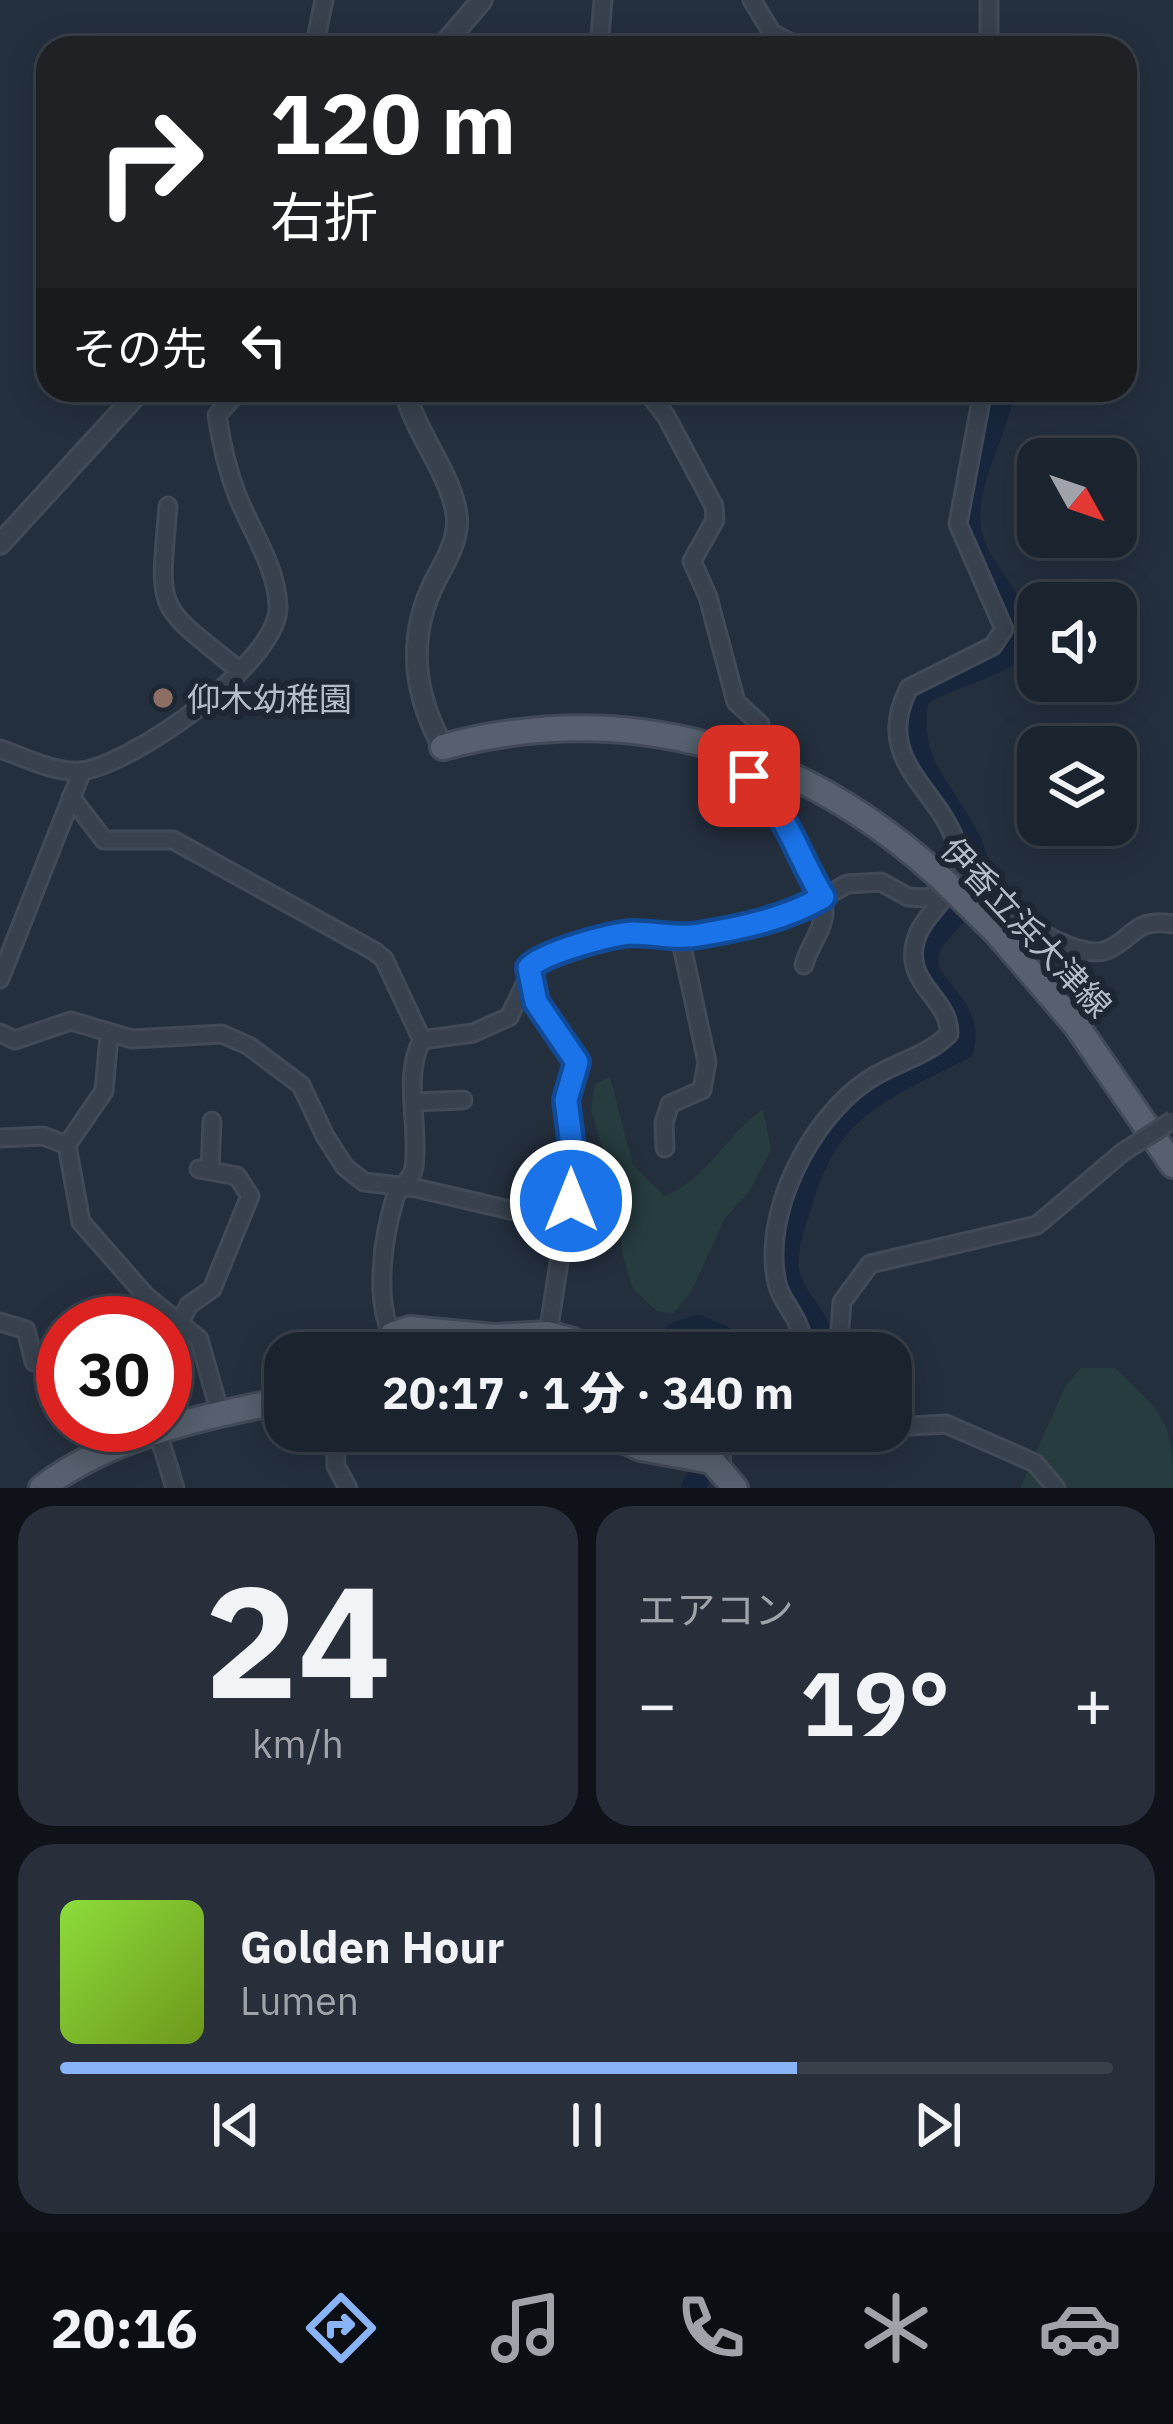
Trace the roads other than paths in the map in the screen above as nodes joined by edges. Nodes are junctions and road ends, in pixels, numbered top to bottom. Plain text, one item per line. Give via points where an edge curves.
1 (324, 0) edge
2 (482, 0) edge
3 (603, 0) edge
4 (752, 0) edge
5 (989, 0) edge
6 (316, 36) edge
7 (451, 36) edge
8 (600, 36) edge
9 (778, 36) edge
10 (989, 36) edge
11 (130, 402) edge
12 (229, 402) edge
13 (408, 402) edge
14 (655, 402) edge
15 (981, 402) edge
16 (168, 506) dead end
17 (0, 544) edge
18 (240, 671) junction
19 (443, 747) joint
20 (0, 749) edge
21 (755, 757) junction
22 (82, 771) junction
23 (71, 797) junction
24 (959, 886) junction
25 (823, 897) junction
26 (1173, 924) edge
27 (680, 937) junction
28 (1084, 950) junction
29 (804, 965) dead end
30 (529, 968) junction
31 (0, 979) edge
32 (1058, 1002) junction
33 (0, 1035) edge
34 (109, 1036) junction
35 (422, 1040) junction
36 (463, 1100) dead end
37 (415, 1102) junction
38 (1173, 1120) edge
39 (212, 1121) dead end
40 (0, 1138) edge
41 (67, 1145) junction
42 (665, 1148) dead end
43 (1173, 1165) edge
44 (402, 1186) junction
45 (565, 1223) junction
46 (146, 1296) edge
47 (192, 1303) edge
48 (0, 1322) edge
49 (385, 1332) edge
50 (405, 1332) edge
51 (442, 1332) edge
52 (548, 1332) edge
53 (800, 1332) edge
54 (840, 1332) edge
55 (192, 1336) edge
56 (36, 1363) edge
57 (264, 1404) edge
58 (220, 1413) junction
59 (192, 1422) edge
60 (912, 1426) edge
61 (93, 1452) edge
62 (164, 1452) edge
63 (336, 1452) edge
64 (660, 1452) edge
65 (723, 1472) edge
66 (42, 1488) edge
67 (175, 1488) edge
68 (349, 1488) edge
69 (1056, 1488) edge

1 - 6 street
2 - 7 street
3 - 8 street
4 - 9 street
5 - 10 street
11 - 17 street
12 - 18 street via 217,415 222,446 278,606 264,646
13 - 19 street via 457,519 451,551 418,617 415,656 421,697
14 - 21 street via 714,506 715,520 692,561 736,701 760,724
15 - 24 street via 958,524 1004,629 993,646 909,688 898,722 907,769 958,848
16 - 18 street via 161,596 174,617
18 - 22 street via 149,742
19 - 21 main road, 伊香立浜大津線 via 536,727 589,726
20 - 22 street
21 - 24 main road, 伊香立浜大津線 via 875,823
21 - 25 street via 754,791 777,808
22 - 23 street
23 - 31 street
23 - 35 street via 104,840 173,840 374,951
24 - 25 street via 927,898 881,882 847,884
24 - 28 street
24 - 32 main road, 伊香立浜大津線, bridge
24 - 53 street via 921,927 912,957 917,980 949,1020 949,1034 841,1102 807,1142 792,1176 776,1283
25 - 27 street via 796,913
25 - 29 street via 825,916
26 - 28 street via 1137,926 1108,950
27 - 30 street via 602,939
27 - 42 street via 706,1062 703,1090 670,1104
28 - 32 street
30 - 35 street via 509,1017 473,1033
30 - 45 street via 536,1002 577,1062 566,1100 576,1177
32 - 43 main road, 伊香立浜大津線
33 - 34 street via 15,1040 71,1022
34 - 41 street via 108,1082
34 - 44 street via 222,1034 249,1046 301,1084 355,1177
35 - 37 street via 412,1064
36 - 37 street
37 - 44 street via 414,1171
38 - 54 street, bridge via 1037,1225 870,1264 842,1302
39 - 47 street via 205,1170 237,1176 250,1196 212,1289
40 - 41 street via 43,1136
41 - 46 street via 81,1222
44 - 45 street
44 - 49 street via 382,1288
45 - 52 street
48 - 56 street via 26,1330
50 - 51 main road
55 - 58 street via 206,1351
57 - 58 main road
58 - 59 main road
60 - 69 street via 946,1424 1035,1463
61 - 66 main road
62 - 67 street
63 - 68 street
64 - 65 main road

